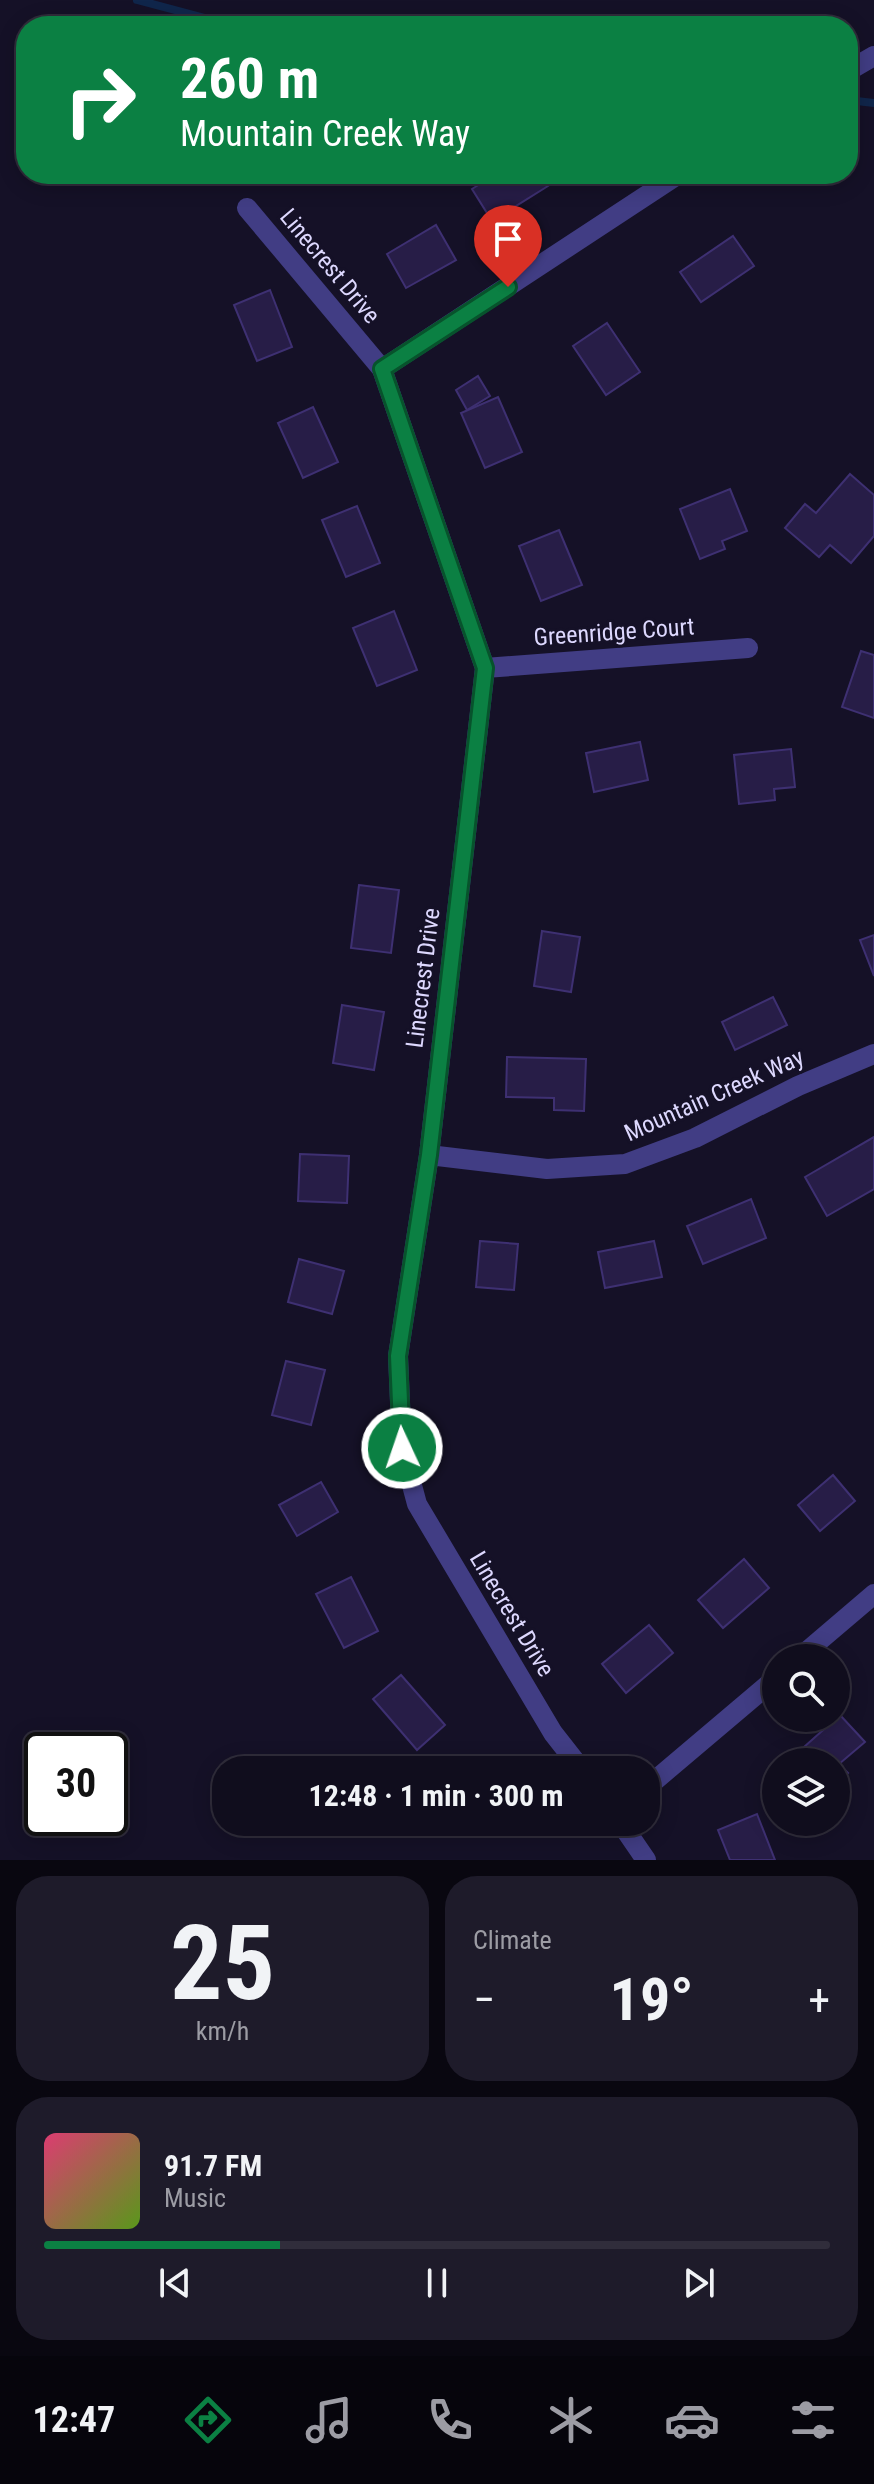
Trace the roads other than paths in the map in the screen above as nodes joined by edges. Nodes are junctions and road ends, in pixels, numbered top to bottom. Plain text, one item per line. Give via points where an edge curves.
1 (664, 184) edge
2 (247, 208) dead end
3 (382, 369) junction
4 (748, 648) dead end
5 (485, 668) junction
6 (874, 1054) edge
7 (429, 1155) junction
8 (874, 1594) edge
9 (815, 1644) edge
10 (762, 1690) edge
11 (572, 1756) edge
12 (660, 1776) edge
13 (630, 1836) edge
14 (646, 1860) edge

1 - 3 street
2 - 3 street, Linecrest Drive
3 - 5 street, Linecrest Drive
4 - 5 street, Greenridge Court
5 - 7 street, Linecrest Drive
6 - 7 street, Mountain Creek Way via 708,1132 625,1164 547,1169
7 - 11 street, Linecrest Drive via 398,1356 402,1448 417,1504
8 - 9 street
10 - 12 street
13 - 14 street

